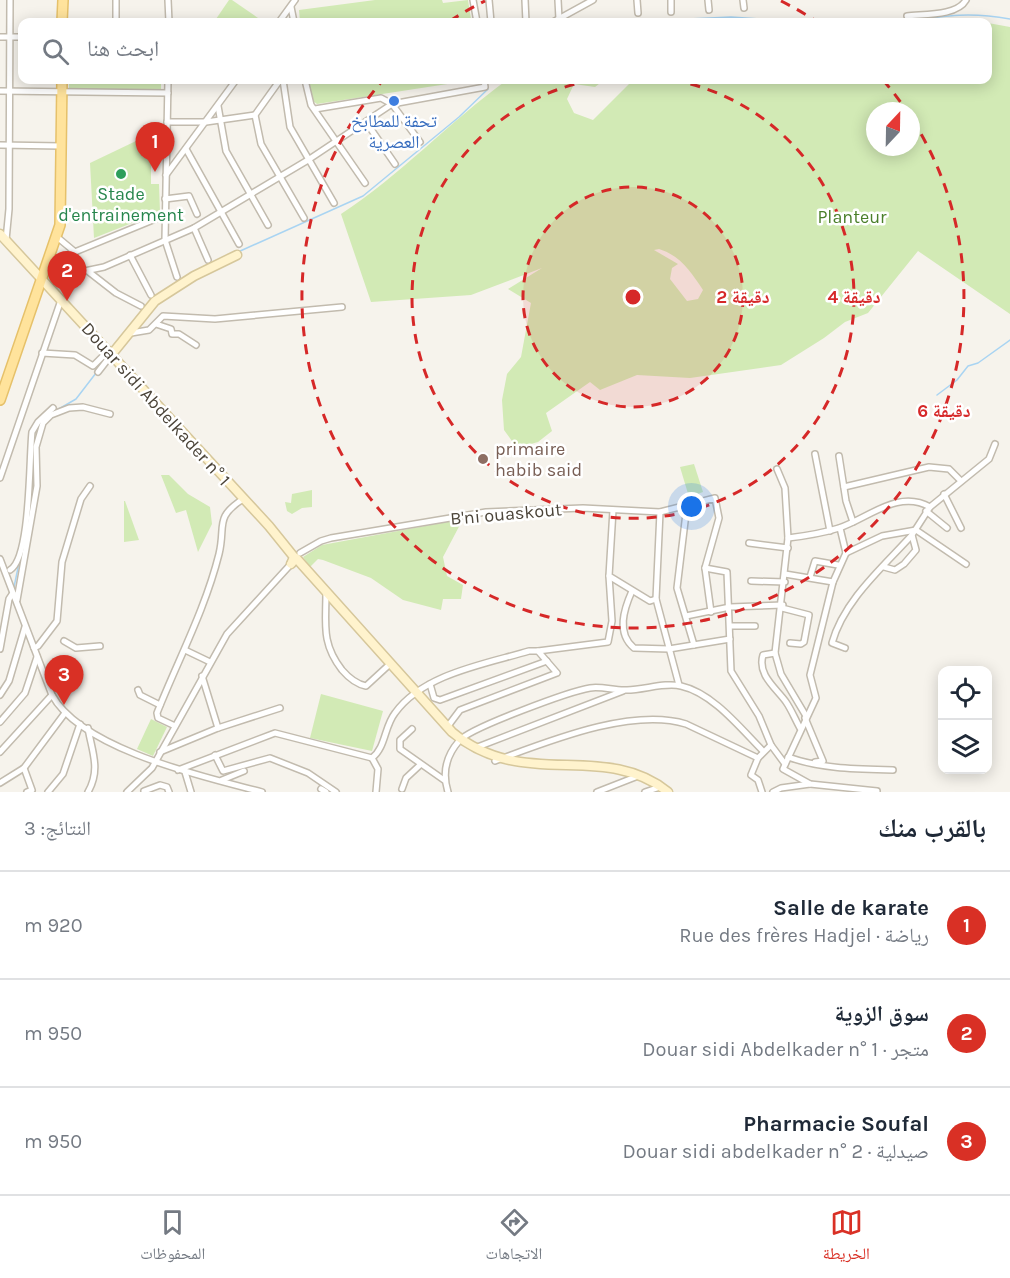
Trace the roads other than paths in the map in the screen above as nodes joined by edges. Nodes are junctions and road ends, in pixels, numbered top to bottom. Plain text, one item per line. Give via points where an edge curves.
1 (10, 0) edge
2 (63, 0) edge
3 (116, 0) edge
4 (168, 0) edge
5 (296, 0) edge
6 (473, 0) edge
7 (489, 0) edge
8 (525, 0) edge
9 (558, 0) edge
10 (593, 0) edge
11 (637, 0) edge
12 (671, 0) edge
13 (708, 0) edge
14 (743, 0) edge
15 (966, 0) edge
16 (291, 7) junction
17 (744, 8) dead end
18 (709, 10) dead end
19 (671, 12) dead end
20 (638, 13) dead end
21 (907, 16) dead end
22 (62, 18) edge
23 (116, 18) edge
24 (168, 18) edge
25 (282, 18) edge
26 (293, 18) edge
27 (476, 18) edge
28 (491, 18) edge
29 (526, 18) edge
30 (559, 18) edge
31 (561, 18) edge
32 (0, 37) edge
33 (10, 37) junction
34 (18, 37) edge
35 (63, 84) edge
36 (168, 84) edge
37 (233, 84) edge
38 (278, 84) edge
39 (282, 84) edge
40 (306, 84) edge
41 (485, 84) edge
42 (0, 91) edge
43 (10, 92) junction
44 (63, 92) junction
45 (168, 93) junction
46 (392, 104) junction
47 (218, 106) junction
48 (315, 109) junction
49 (255, 115) junction
50 (221, 120) junction
51 (167, 122) junction
52 (206, 122) junction
53 (366, 122) junction
54 (337, 141) junction
55 (420, 142) dead end
56 (0, 145) edge
57 (9, 145) junction
58 (62, 146) junction
59 (186, 149) junction
60 (308, 160) junction
61 (395, 164) dead end
62 (166, 176) junction
63 (278, 176) junction
64 (365, 183) dead end
65 (249, 193) junction
66 (165, 199) junction
67 (334, 202) dead end
68 (220, 210) junction
69 (197, 214) dead end
70 (165, 215) junction
71 (304, 218) dead end
72 (268, 225) dead end
73 (194, 228) junction
74 (3, 237) edge
75 (57, 237) junction
76 (165, 240) junction
77 (238, 244) dead end
78 (75, 252) junction
79 (130, 255) junction
80 (237, 255) dead end
81 (208, 260) dead end
82 (48, 263) junction
83 (89, 272) junction
84 (41, 277) junction
85 (177, 277) dead end
86 (151, 295) dead end
87 (61, 300) junction
88 (141, 306) dead end
89 (342, 307) dead end
90 (156, 324) junction
91 (131, 333) junction
92 (196, 345) dead end
93 (42, 353) junction
94 (110, 353) junction
95 (98, 372) dead end
96 (0, 400) edge
97 (53, 408) dead end
98 (110, 414) dead end
99 (995, 444) dead end
100 (815, 454) dead end
101 (839, 456) dead end
102 (777, 469) dead end
103 (0, 478) edge
104 (961, 481) junction
105 (90, 486) dead end
106 (844, 487) junction
107 (944, 494) junction
108 (243, 499) junction
109 (687, 505) junction
110 (928, 509) junction
111 (613, 510) junction
112 (660, 512) junction
113 (852, 522) junction
114 (840, 528) junction
115 (947, 528) dead end
116 (961, 528) dead end
117 (830, 531) junction
118 (914, 532) junction
119 (788, 538) junction
120 (749, 543) dead end
121 (788, 548) junction
122 (846, 553) junction
123 (296, 557) junction
124 (0, 559) edge
125 (966, 564) dead end
126 (838, 565) junction
127 (884, 567) junction
128 (705, 568) junction
129 (10, 570) dead end
130 (785, 574) junction
131 (609, 576) junction
132 (810, 577) junction
133 (752, 580) dead end
134 (785, 582) junction
135 (832, 582) junction
136 (326, 590) junction
137 (632, 591) junction
138 (13, 593) junction
139 (656, 598) junction
140 (16, 602) junction
141 (809, 604) dead end
142 (783, 607) junction
143 (730, 608) junction
144 (711, 612) junction
145 (807, 613) junction
146 (686, 616) junction
147 (824, 619) junction
148 (839, 625) junction
149 (25, 626) junction
150 (730, 626) junction
151 (755, 626) dead end
152 (730, 639) junction
153 (64, 641) dead end
154 (790, 643) dead end
155 (694, 645) junction
156 (100, 646) dead end
157 (34, 648) junction
158 (845, 648) dead end
159 (0, 649) edge
160 (185, 650) junction
161 (669, 650) junction
162 (537, 651) junction
163 (775, 653) junction
164 (37, 657) junction
165 (547, 661) junction
166 (210, 662) junction
167 (391, 663) junction
168 (202, 676) junction
169 (430, 684) junction
170 (679, 685) junction
171 (138, 690) dead end
172 (626, 690) junction
173 (417, 693) junction
174 (0, 695) edge
175 (52, 695) junction
176 (160, 705) junction
177 (280, 708) dead end
178 (64, 712) junction
179 (805, 717) junction
180 (0, 722) edge
181 (80, 724) junction
182 (176, 726) junction
183 (448, 726) junction
184 (88, 728) junction
185 (218, 728) junction
186 (800, 728) junction
187 (412, 729) dead end
188 (460, 739) junction
189 (771, 745) junction
190 (474, 749) junction
191 (763, 751) junction
192 (0, 752) edge
193 (159, 752) junction
194 (215, 755) junction
195 (788, 757) junction
196 (372, 758) junction
197 (758, 758) junction
198 (495, 761) junction
199 (155, 763) junction
200 (806, 763) junction
201 (785, 764) junction
202 (420, 765) junction
203 (24, 768) junction
204 (178, 770) junction
205 (893, 770) dead end
206 (244, 771) dead end
207 (185, 772) junction
208 (640, 775) junction
209 (222, 780) junction
210 (444, 780) junction
211 (139, 781) junction
212 (0, 783) edge
213 (810, 784) junction
214 (402, 789) dead end
215 (665, 789) edge
216 (248, 790) edge
217 (877, 791) edge
218 (27, 792) edge
219 (48, 792) edge
220 (88, 792) edge
221 (126, 792) edge
222 (144, 792) edge
223 (169, 792) edge
224 (191, 792) edge
225 (262, 792) edge
226 (336, 792) edge
227 (376, 792) edge
228 (448, 792) edge
229 (597, 792) edge
230 (645, 792) edge
231 (762, 792) edge
232 (773, 792) edge

1 - 33 street
2 - 22 main road
3 - 23 street
4 - 24 street
5 - 16 street
6 - 27 street
7 - 28 street
8 - 29 street
9 - 30 street
10 - 31 street
11 - 20 street
12 - 19 street
13 - 18 street
14 - 17 street
15 - 21 street via 960,8
16 - 25 street
16 - 26 street
32 - 33 street
33 - 34 street
33 - 43 street
35 - 44 main road
36 - 45 street
37 - 47 street
38 - 49 street
39 - 60 street via 290,127
40 - 48 street
41 - 46 street via 485,87
42 - 43 street
43 - 44 street
43 - 57 street
44 - 45 street
44 - 58 main road
45 - 51 street
46 - 48 street via 378,97
46 - 53 street
46 - 55 street
47 - 50 street
47 - 52 street
48 - 54 street
49 - 50 street
49 - 63 street via 261,144
50 - 52 street
50 - 65 street via 226,151
51 - 52 street
51 - 62 street
52 - 59 street
53 - 54 street
53 - 61 street
54 - 60 street
54 - 64 street
56 - 57 street
57 - 58 street
57 - 74 street
58 - 75 main road
59 - 62 street
59 - 68 street
60 - 63 street
60 - 67 street
62 - 66 street
63 - 65 street
63 - 71 street
65 - 68 street
65 - 72 street
66 - 69 street via 189,196
66 - 70 street
68 - 73 street
68 - 77 street
70 - 76 street
70 - 78 street
73 - 76 street
73 - 81 street
74 - 84 street, Douar sidi Abdelkader n° 1
75 - 78 street
75 - 82 main road
76 - 79 street
76 - 85 street
78 - 82 street
79 - 83 street
79 - 86 street
80 - 91 street via 155,301
82 - 83 street via 69,271
82 - 84 main road
83 - 88 street
84 - 87 street, Douar sidi Abdelkader n° 1
84 - 96 main road
87 - 93 street
87 - 94 street, Douar sidi Abdelkader n° 1
89 - 90 street via 226,318 164,316
90 - 91 street via 146,331
90 - 92 street
91 - 94 street
93 - 94 street via 75,355 93,366
93 - 103 street
94 - 95 street
94 - 108 street, Douar sidi Abdelkader n° 1
97 - 129 street via 33,432 28,515 17,564
98 - 140 street via 83,407 69,408 51,414 43,423 36,447 38,486
99 - 104 street via 989,459
100 - 117 street
101 - 106 street
102 - 119 street via 784,488
104 - 106 street via 948,469 929,467
104 - 107 street
105 - 157 street via 81,499 62,562 57,621
106 - 113 street
107 - 110 street
107 - 116 street
108 - 123 street, Douar sidi Abdelkader n° 1
108 - 160 street via 223,517 213,579
109 - 112 street, B'ni ouaskout
109 - 128 street, B'ni ouaskout via 715,498 719,518
109 - 146 street via 677,588
110 - 113 street via 918,501 891,504
110 - 115 street
110 - 118 street
111 - 112 street, B'ni ouaskout
111 - 123 street, B'ni ouaskout via 479,512 332,538
111 - 131 street
112 - 139 street
113 - 114 street
114 - 117 street
114 - 122 street
117 - 119 street
118 - 122 street via 882,536
118 - 125 street
118 - 127 street
118 - 127 street via 916,550 904,564 895,570
119 - 121 street
120 - 121 street
121 - 130 street
122 - 126 street
123 - 136 street, Douar sidi Abdelkader n° 1
123 - 166 street via 246,610
124 - 138 street
126 - 132 street via 815,561
126 - 135 street
127 - 148 street via 853,602
128 - 143 street via 727,572
128 - 144 street
130 - 132 street
130 - 134 street
131 - 137 street
131 - 162 street via 612,621 608,642
132 - 135 street
133 - 134 street
134 - 142 street
135 - 147 street
136 - 167 street, Douar sidi Abdelkader n° 1
136 - 167 street via 326,639 330,653 345,673 366,686
137 - 139 street via 650,601
137 - 161 street via 622,616 629,644 642,650
138 - 140 street
138 - 159 street
139 - 161 street
140 - 149 street
141 - 145 street
142 - 143 street
142 - 145 street
142 - 163 street
143 - 144 street
143 - 150 street
144 - 146 street
145 - 154 street via 810,617 804,642
146 - 155 street
147 - 148 street
147 - 179 street via 810,675 816,698
148 - 158 street via 832,643
149 - 157 street
149 - 174 street via 9,681
150 - 151 street
150 - 152 street
152 - 155 street
152 - 189 street via 731,671 759,716
153 - 156 street via 76,648
155 - 161 street
157 - 164 street
160 - 166 street
160 - 176 street
161 - 170 street
162 - 165 street
162 - 169 street via 483,664
163 - 179 street via 781,674
163 - 186 street via 763,656 762,668
164 - 175 street
164 - 180 street via 25,693
165 - 169 street via 440,700 434,698
165 - 183 street via 557,673 460,710
166 - 168 street
167 - 173 street, Douar sidi Abdelkader n° 1
168 - 182 street
168 - 185 street
169 - 173 street
170 - 172 street
170 - 191 street via 692,688 713,703
171 - 176 street via 140,695
172 - 188 street via 591,688 574,692 485,725
172 - 190 street
173 - 183 street, Douar sidi Abdelkader n° 1
173 - 196 street via 395,712 380,749
175 - 178 street
175 - 192 street
176 - 182 street via 158,718
177 - 185 street
178 - 181 street
178 - 203 street
179 - 186 street
179 - 200 street via 823,761
181 - 184 street
181 - 219 street via 63,774
182 - 193 street
183 - 188 street, Douar sidi Abdelkader n° 1
184 - 199 street
184 - 220 street via 96,763
185 - 193 street
186 - 195 street
187 - 202 street via 400,740 400,749
188 - 190 street, Douar sidi Abdelkader n° 1
188 - 210 street via 446,764
189 - 191 street
189 - 201 street
190 - 198 street, Douar sidi Abdelkader n° 1
191 - 197 street
193 - 199 street
194 - 196 street via 275,733
194 - 204 street
194 - 226 street via 223,771 270,758 308,773
195 - 200 street
195 - 201 street
196 - 227 street via 378,769
197 - 198 street via 674,720 597,727
197 - 231 street via 751,775 758,780
198 - 208 street, Douar sidi Abdelkader n° 1 via 519,767
199 - 204 street
199 - 211 street
200 - 205 street
201 - 213 street via 785,771
202 - 210 street
202 - 214 street via 406,778
203 - 212 street
203 - 218 street via 32,790
204 - 207 street
206 - 209 street
207 - 209 street
207 - 224 street
208 - 215 street
208 - 229 street
209 - 216 street
210 - 228 street
211 - 221 street
211 - 222 street
213 - 217 street
213 - 232 street
215 - 230 street
216 - 225 street
222 - 223 street via 160,784

